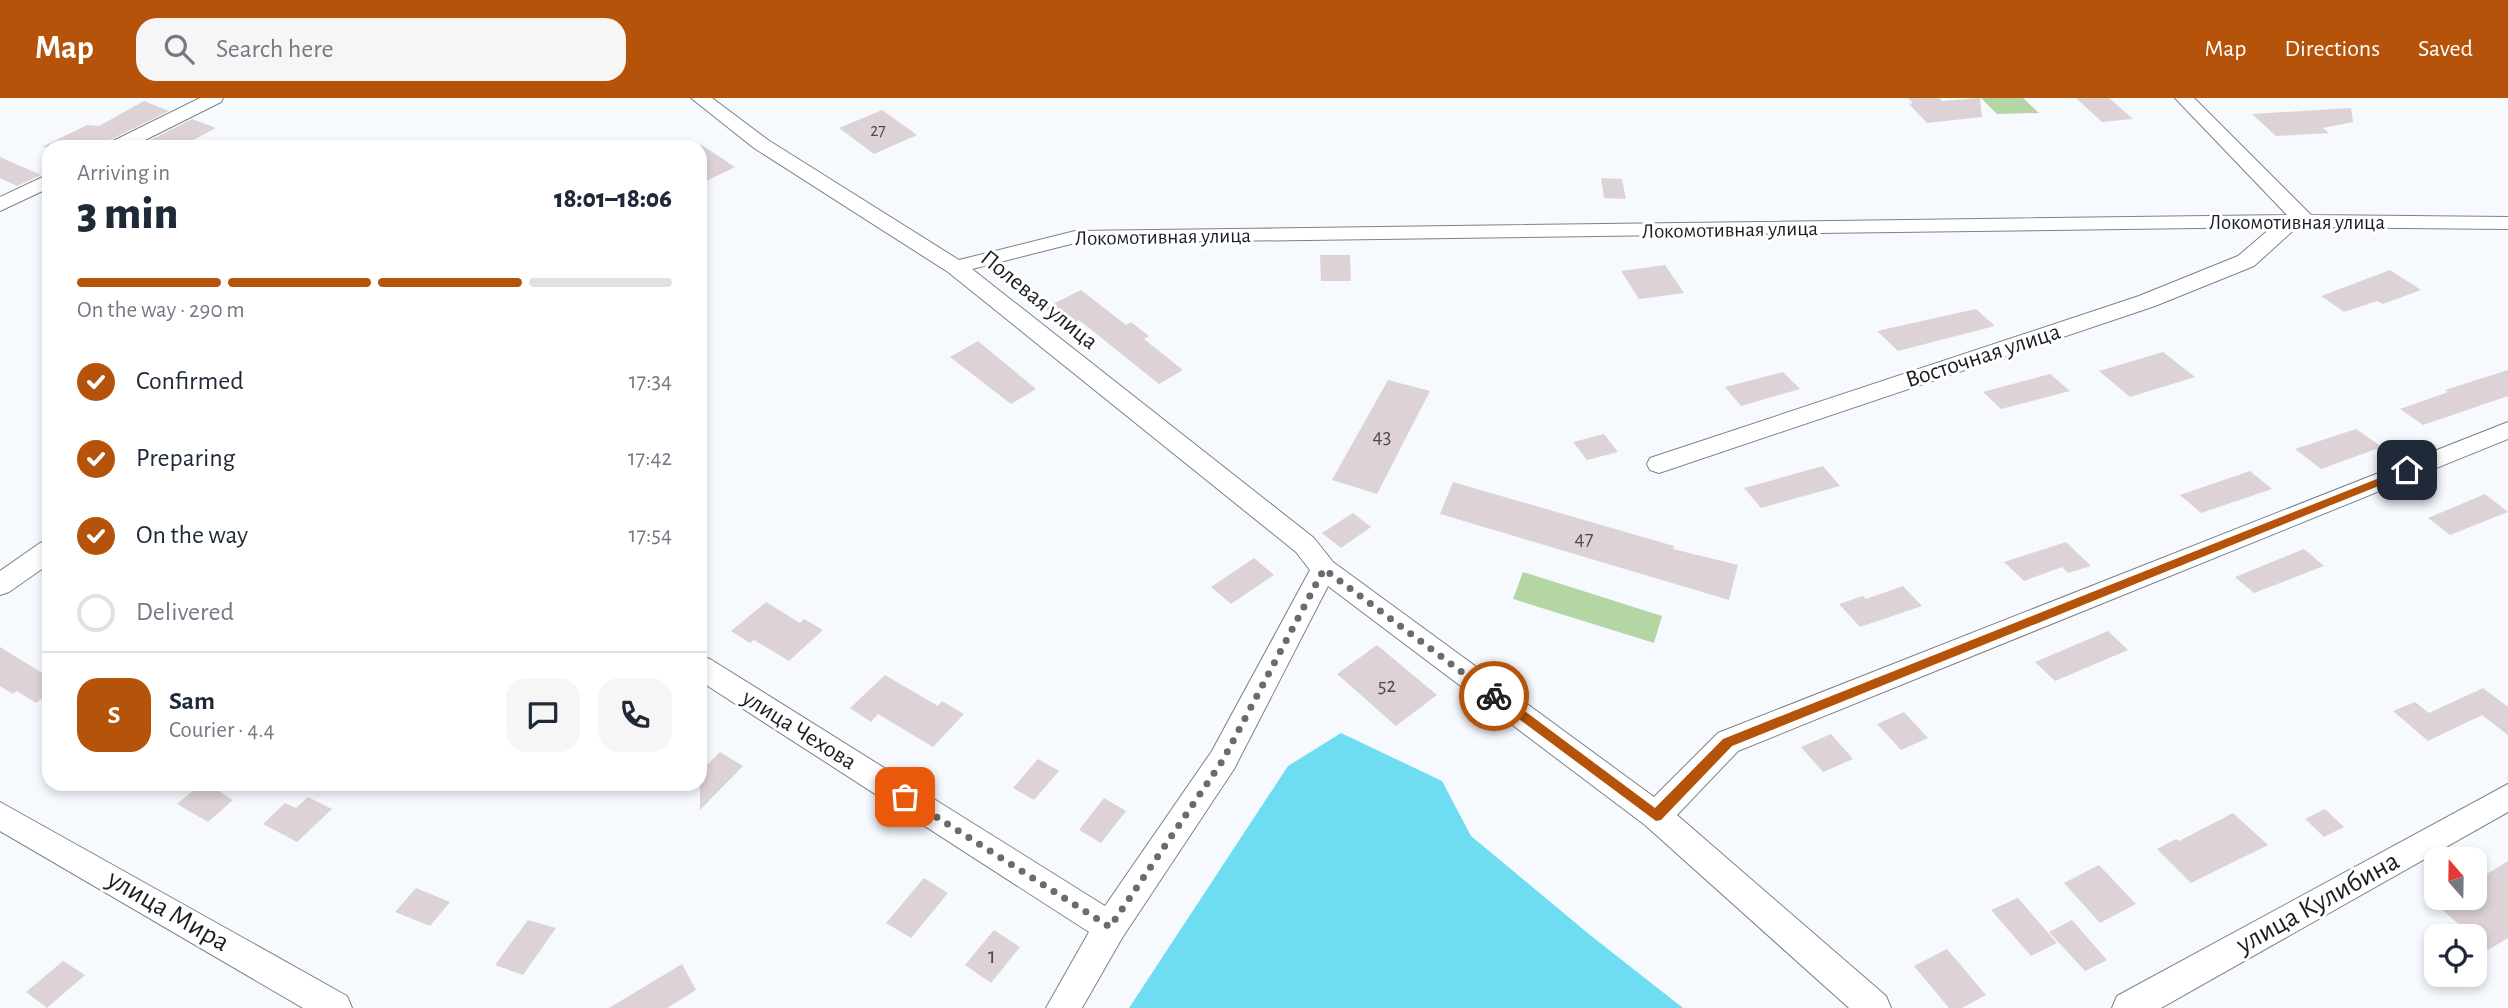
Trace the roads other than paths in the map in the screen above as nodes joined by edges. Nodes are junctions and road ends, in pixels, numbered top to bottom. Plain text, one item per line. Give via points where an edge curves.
1 (214, 98) edge
2 (699, 98) edge
3 (2184, 98) edge
4 (130, 140) edge
5 (42, 184) edge
6 (0, 205) edge
7 (2299, 221) junction
8 (2508, 223) edge
9 (956, 267) junction
10 (2508, 430) edge
11 (1659, 464) dead end
12 (42, 555) edge
13 (1324, 569) junction
14 (0, 585) edge
15 (707, 671) edge
16 (2508, 797) edge
17 (0, 815) edge
18 (1656, 816) junction
19 (1110, 927) junction
20 (335, 1008) edge
21 (1063, 1008) edge
22 (1874, 1008) edge
23 (2129, 1008) edge

1 - 4 street
2 - 9 street, Полевая улица via 761,144
3 - 7 street
5 - 6 street
7 - 8 street, Локомотивная улица
7 - 9 street, Локомотивная улица via 1075,237
7 - 11 street, Восточная улица via 2246,261 2147,301
9 - 13 street, Полевая улица via 1305,545
10 - 18 street via 1728,742
12 - 14 street
13 - 18 street, Полевая улица
13 - 19 street via 1223,760
15 - 19 street, улица Чехова
16 - 23 street, улица Кулибина
17 - 20 street, улица Мира
18 - 22 street, Полевая улица
19 - 21 street

